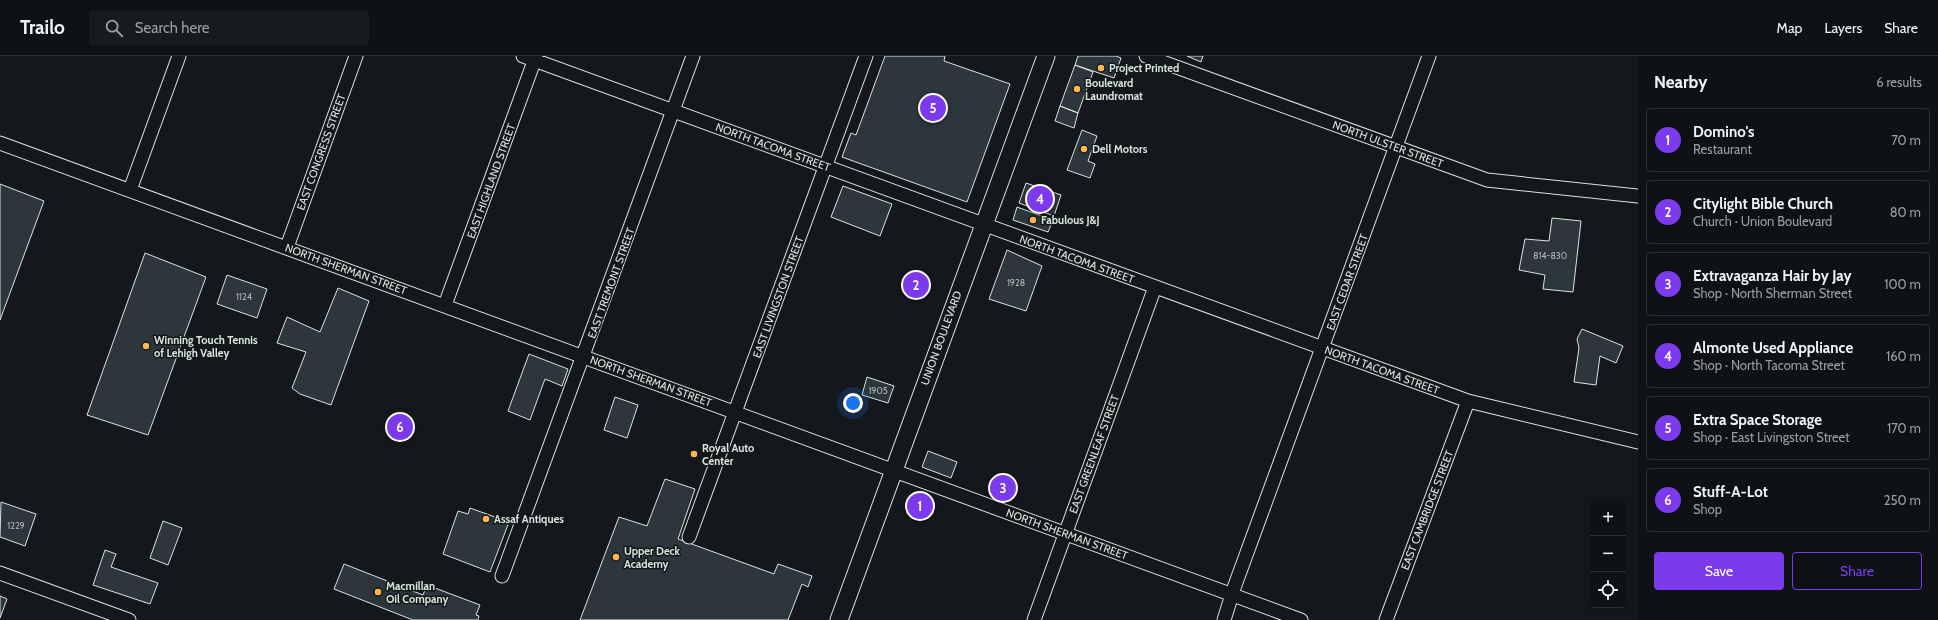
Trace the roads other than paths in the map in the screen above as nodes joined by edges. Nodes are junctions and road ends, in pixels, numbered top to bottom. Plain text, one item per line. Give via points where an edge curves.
1 (179, 56) edge
2 (356, 56) edge
3 (693, 56) edge
4 (866, 56) edge
5 (1046, 56) edge
6 (1146, 56) edge
7 (1429, 56) edge
8 (531, 57) edge
9 (673, 111) junction
10 (0, 143) edge
11 (1396, 147) junction
12 (826, 166) junction
13 (130, 190) junction
14 (1638, 196) edge
15 (983, 224) junction
16 (287, 247) junction
17 (1155, 287) junction
18 (445, 305) junction
19 (1323, 349) junction
20 (584, 356) junction
21 (1468, 401) junction
22 (736, 412) junction
23 (1638, 442) edge
24 (893, 470) junction
25 (1064, 534) junction
26 (689, 537) dead end
27 (0, 573) edge
28 (502, 576) dead end
29 (1233, 595) junction
30 (130, 620) edge
31 (838, 620) edge
32 (1034, 620) edge
33 (1224, 620) edge
34 (1301, 620) edge
35 (1386, 620) edge

1 - 13 street
2 - 16 street, EAST CONGRESS STREET
3 - 9 street, EAST TREMONT STREET
4 - 12 street, EAST LIVINGSTON STREET
5 - 15 main road, UNION BOULEVARD
6 - 11 street, NORTH ULSTER STREET
7 - 11 street, EAST CEDAR STREET
8 - 9 street, NORTH TACOMA STREET
8 - 18 street, EAST HIGHLAND STREET
9 - 12 street, NORTH TACOMA STREET
9 - 20 street, EAST TREMONT STREET
10 - 13 street, NORTH SHERMAN STREET
11 - 14 street, NORTH ULSTER STREET via 1487,180
11 - 19 street, EAST CEDAR STREET
12 - 15 street, NORTH TACOMA STREET
12 - 22 street, EAST LIVINGSTON STREET
13 - 16 street, NORTH SHERMAN STREET
15 - 17 street, NORTH TACOMA STREET
15 - 24 main road, UNION BOULEVARD
16 - 18 street, NORTH SHERMAN STREET
17 - 19 street, NORTH TACOMA STREET
17 - 25 street, EAST GREENLEAF STREET
18 - 20 street, NORTH SHERMAN STREET
19 - 21 street, NORTH TACOMA STREET
19 - 29 street, EAST CEDAR STREET
20 - 22 street, NORTH SHERMAN STREET
20 - 28 street, EAST TREMONT STREET
21 - 23 street, NORTH TACOMA STREET
21 - 35 street, EAST CAMBRIDGE STREET
22 - 24 street, NORTH SHERMAN STREET
22 - 26 street, EAST LIVINGSTON STREET
24 - 25 street, NORTH SHERMAN STREET
24 - 31 main road, UNION BOULEVARD
25 - 29 street, NORTH SHERMAN STREET
25 - 32 street, EAST GREENLEAF STREET
27 - 30 street
29 - 33 street, EAST CEDAR STREET
29 - 34 street, NORTH SHERMAN STREET

